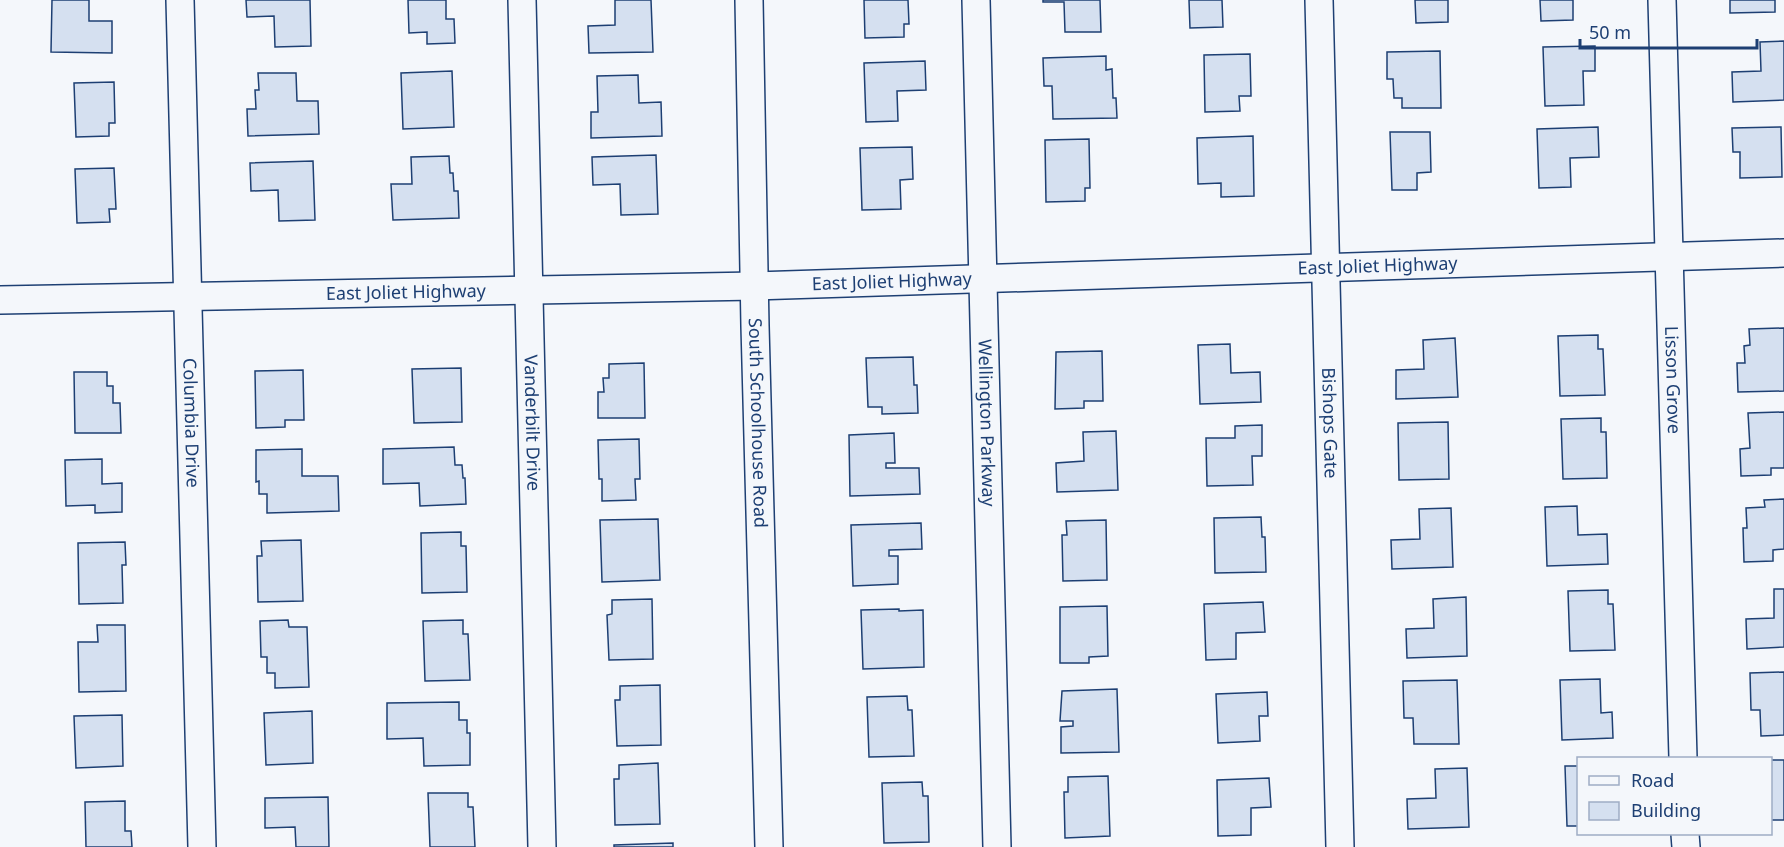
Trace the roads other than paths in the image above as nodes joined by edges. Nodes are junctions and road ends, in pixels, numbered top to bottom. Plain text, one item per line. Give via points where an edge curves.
1 (180, 0) edge
2 (522, 0) edge
3 (749, 0) edge
4 (976, 0) edge
5 (1319, 0) edge
6 (1662, 0) edge
7 (1784, 253) edge
8 (1670, 257) junction
9 (1326, 268) junction
10 (983, 278) junction
11 (755, 286) junction
12 (528, 291) junction
13 (187, 296) junction
14 (0, 300) edge
15 (1683, 757) edge
16 (201, 847) edge
17 (542, 847) edge
18 (769, 847) edge
19 (997, 847) edge
20 (1340, 847) edge

1 - 13 street, Columbia Drive
2 - 12 street, Vanderbilt Drive
3 - 11 street, South Schoolhouse Road
4 - 10 street, Wellington Parkway
5 - 9 street, Bishops Gate
6 - 8 street, Lisson Grove
7 - 8 street, East Joliet Highway
8 - 9 street, East Joliet Highway
8 - 15 street, Lisson Grove
9 - 10 street, East Joliet Highway
9 - 20 street, Bishops Gate
10 - 11 street, East Joliet Highway
10 - 19 street, Wellington Parkway
11 - 12 street, East Joliet Highway
11 - 18 street, South Schoolhouse Road
12 - 13 street, East Joliet Highway
12 - 17 street, Vanderbilt Drive
13 - 14 street, East Joliet Highway
13 - 16 street, Columbia Drive

